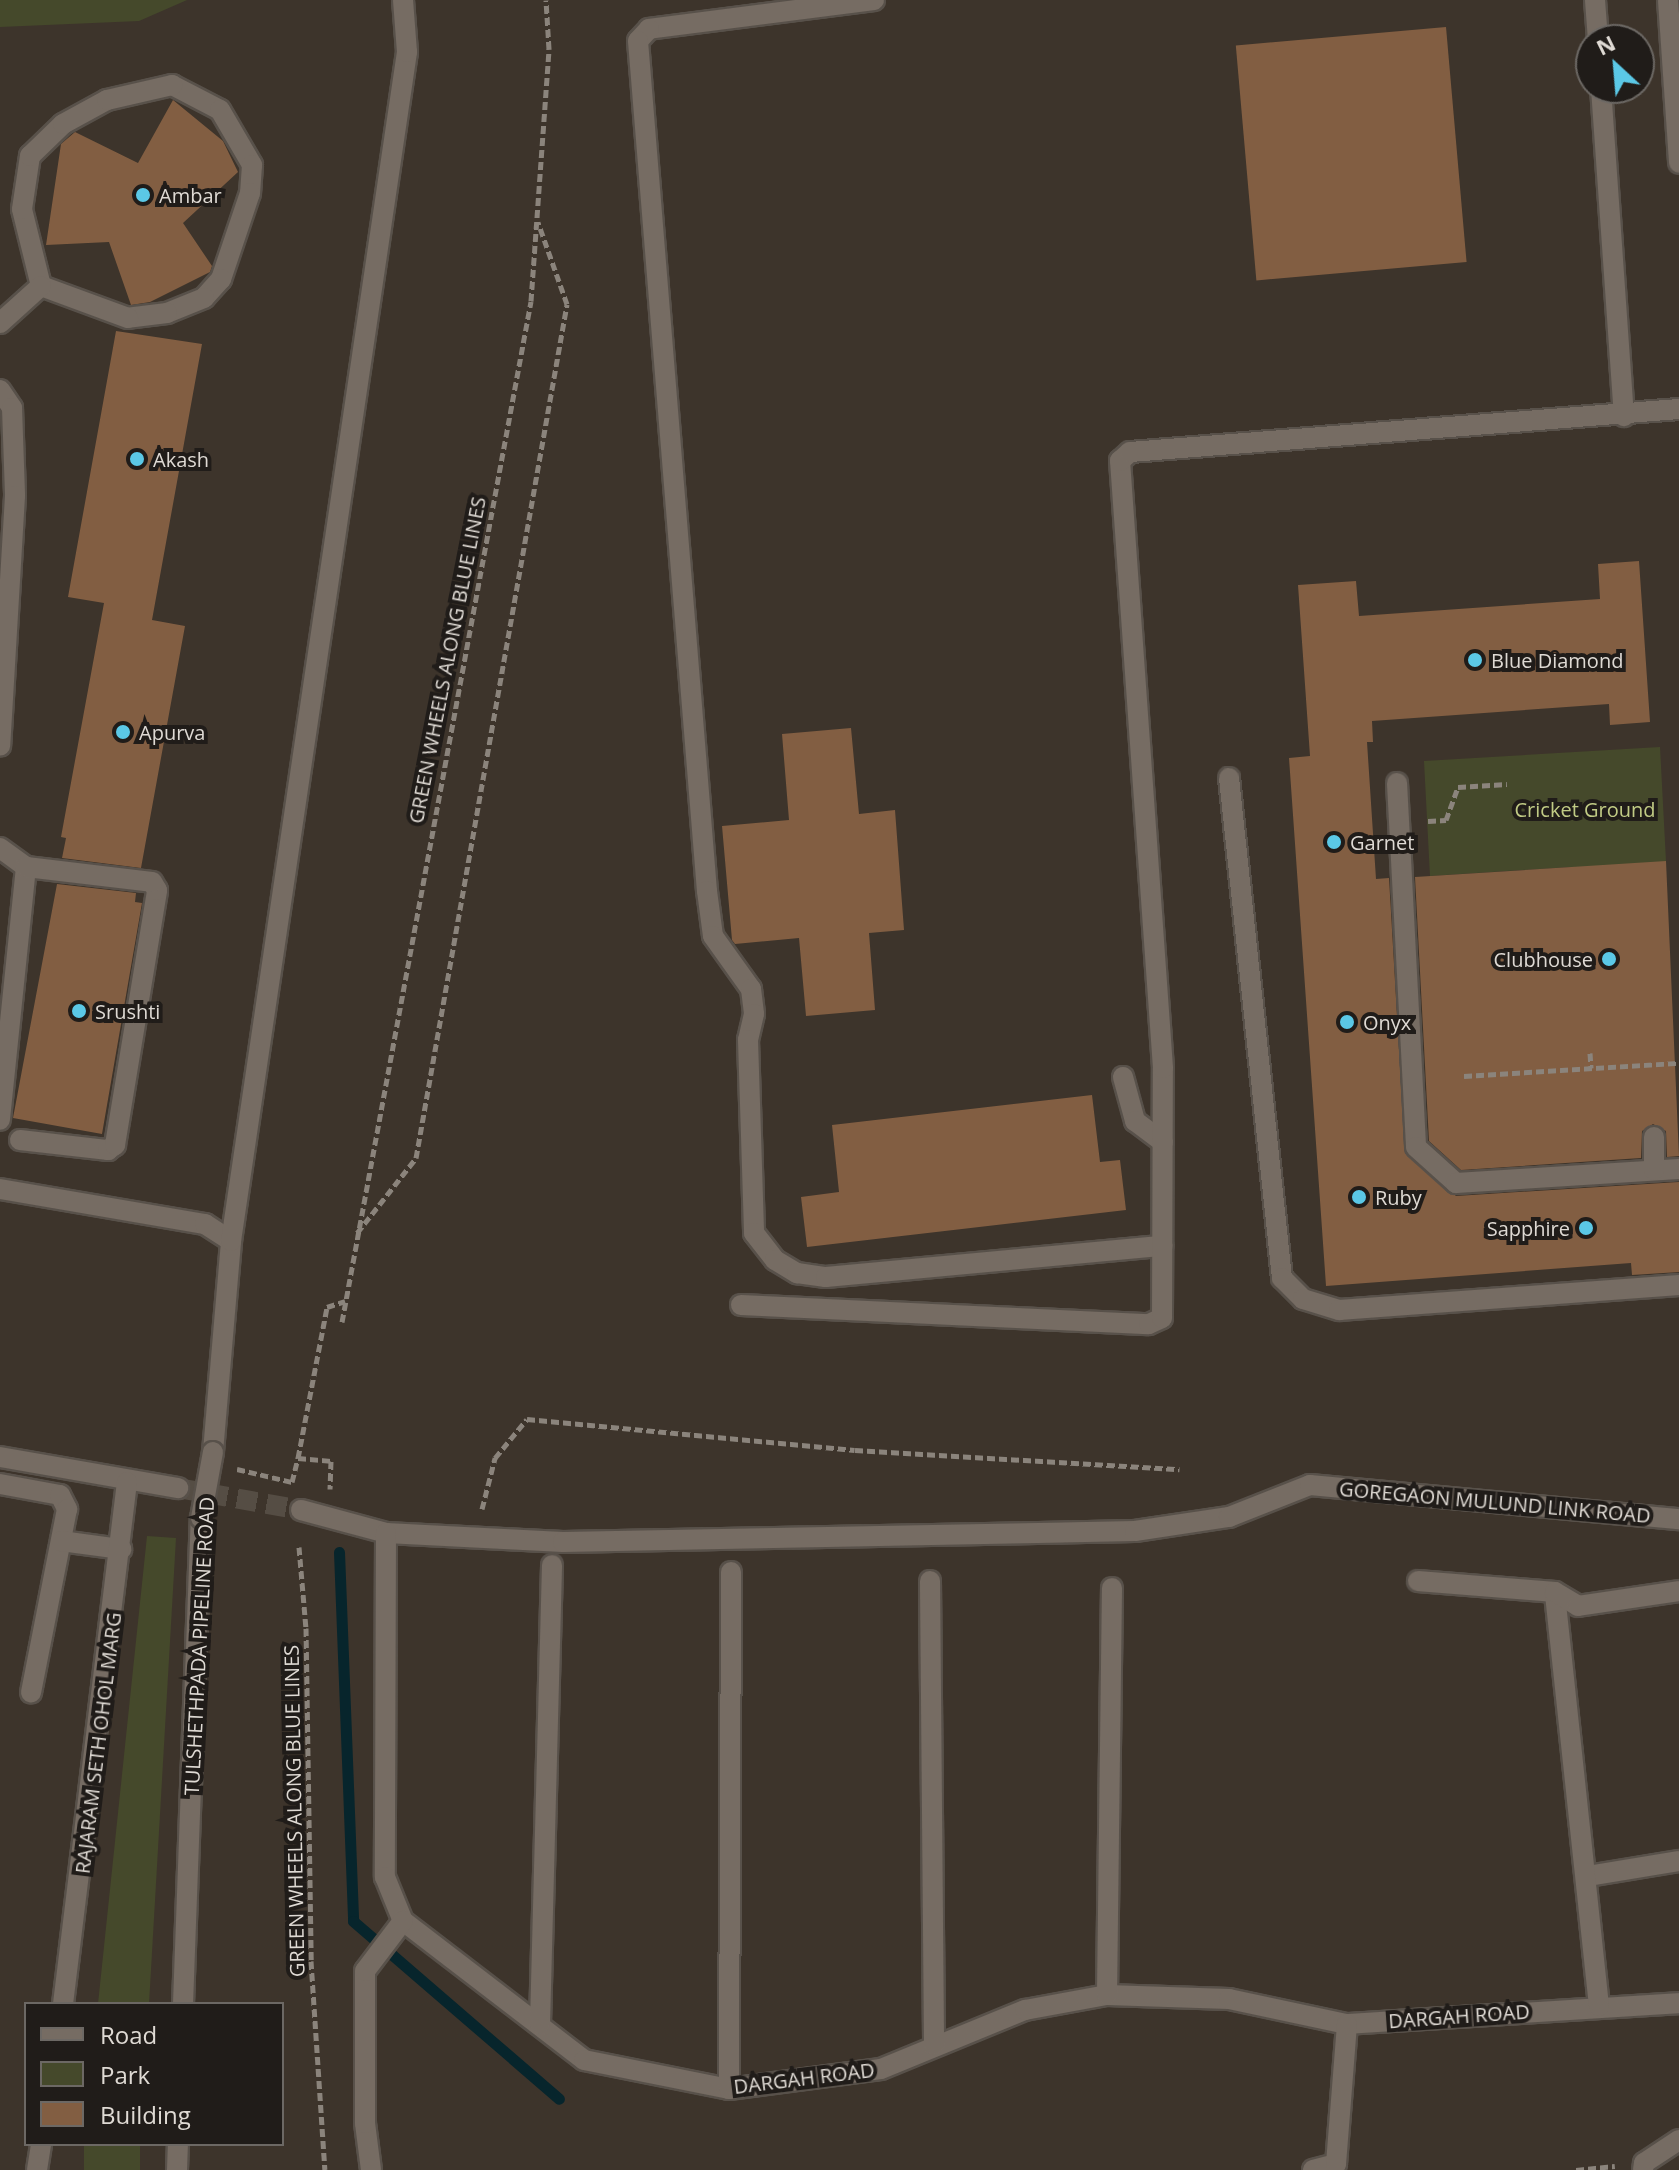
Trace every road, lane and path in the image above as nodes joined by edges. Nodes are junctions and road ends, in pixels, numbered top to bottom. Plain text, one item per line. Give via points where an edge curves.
1 (403, 0) edge
2 (546, 0) edge
3 (874, 0) edge
4 (1595, 0) edge
5 (1668, 0) edge
6 (1597, 24) edge
7 (1602, 104) edge
8 (1679, 163) edge
9 (537, 218) junction
10 (41, 286) junction
11 (0, 323) edge
12 (0, 390) edge
13 (1679, 409) edge
14 (1624, 416) junction
15 (0, 746) edge
16 (1229, 778) dead end
17 (1397, 783) dead end
18 (1507, 784) dead end
19 (1399, 823) junction
20 (0, 848) edge
21 (26, 867) junction
22 (1590, 1053) dead end
23 (1679, 1063) edge
24 (1591, 1068) junction
25 (1464, 1076) dead end
26 (1123, 1077) dead end
27 (0, 1120) edge
28 (1654, 1137) dead end
29 (20, 1140) dead end
30 (1163, 1142) junction
31 (1679, 1169) edge
32 (1654, 1170) junction
33 (0, 1189) edge
34 (356, 1234) junction
35 (231, 1241) junction
36 (1163, 1246) junction
37 (1679, 1285) edge
38 (345, 1301) junction
39 (741, 1305) dead end
40 (342, 1322) dead end
41 (213, 1452) junction
42 (0, 1457) edge
43 (298, 1458) junction
44 (1179, 1469) dead end
45 (127, 1482) junction
46 (0, 1484) edge
47 (178, 1488) tunnel mouth
48 (301, 1510) tunnel mouth
49 (328, 1517) junction
50 (1679, 1519) edge
51 (386, 1533) junction
52 (474, 1538) junction
53 (61, 1541) junction
54 (299, 1547) dead end
55 (121, 1549) junction
56 (552, 1565) dead end
57 (731, 1572) dead end
58 (930, 1581) dead end
59 (1418, 1581) dead end
60 (1112, 1588) dead end
61 (1679, 1591) edge
62 (1555, 1592) junction
63 (31, 1692) dead end
64 (1679, 1861) edge
65 (1588, 1876) junction
66 (398, 1928) junction
67 (1107, 1995) junction
68 (63, 2002) edge
69 (183, 2002) edge
70 (1679, 2003) edge
71 (1599, 2006) junction
72 (540, 2024) junction
73 (1347, 2024) junction
74 (934, 2045) junction
75 (729, 2089) junction
76 (1679, 2140) edge
77 (41, 2146) edge
78 (178, 2146) edge
79 (1644, 2167) edge
80 (37, 2170) edge
81 (177, 2170) edge
82 (325, 2170) edge
83 (371, 2170) edge
84 (1313, 2170) edge
85 (1576, 2170) edge

1 - 35 street, TULSHETHPADA PIPELINE ROAD via 407,52 370,324
2 - 9 path, GREEN WHEELS ALONG BLUE LINES via 549,49
3 - 36 street via 649,29 638,41 707,891 713,936 751,989 754,1014 748,1040 754,1233 775,1260 797,1273 826,1277
4 - 6 street
5 - 8 street
7 - 14 street
9 - 34 path, GREEN WHEELS ALONG BLUE LINES via 531,301
9 - 34 path via 567,304 419,1142 416,1158
10 - 10 street via 22,209 30,156 63,124 107,100 172,85 220,110 252,165 233,248 221,279 204,298 167,313 128,318
10 - 11 street
12 - 15 street via 12,408 15,496
13 - 14 street
14 - 30 street via 1130,452 1120,461 1163,1068
16 - 37 street via 1282,1278 1303,1299 1339,1310
17 - 19 street
18 - 19 path via 1458,787 1446,820
19 - 32 street via 1416,1147 1456,1183
20 - 21 street
21 - 27 street
21 - 29 street via 152,882 157,890 115,1145 108,1150
22 - 24 path
23 - 24 path
24 - 25 path
26 - 30 street via 1135,1121
28 - 32 street
30 - 36 street
31 - 32 street
33 - 35 street via 205,1224
34 - 38 path, GREEN WHEELS ALONG BLUE LINES
35 - 41 street, TULSHETHPADA PIPELINE ROAD
36 - 39 street via 1162,1318 1149,1324
38 - 40 path, GREEN WHEELS ALONG BLUE LINES
38 - 43 path via 327,1307
41 - 43 path via 226,1466 292,1482
41 - 69 street, TULSHETHPADA PIPELINE ROAD, bridge via 201,1518
42 - 45 street
43 - 49 path via 331,1461
44 - 52 path via 855,1450 527,1419 495,1458
45 - 47 street
45 - 55 street, RAJARAM SETH OHOL MARG
46 - 53 street via 60,1495 67,1509
48 - 49 street
49 - 51 street
50 - 52 street, GOREGAON MULUND LINK ROAD via 1310,1485 1229,1517 1135,1531 563,1542
51 - 52 street
51 - 66 street via 385,1877
53 - 55 street
53 - 63 street
54 - 82 path, GREEN WHEELS ALONG BLUE LINES via 306,1628 311,1961
55 - 68 street, RAJARAM SETH OHOL MARG
56 - 72 street
57 - 75 street
58 - 74 street
59 - 62 street
60 - 67 street
61 - 62 street via 1578,1606
62 - 65 street
64 - 65 street
65 - 71 street
66 - 72 street, DARGAH ROAD
66 - 83 street via 365,1971 365,2123
67 - 73 street, DARGAH ROAD via 1229,1999
67 - 74 street, DARGAH ROAD via 1025,2010
70 - 71 street, DARGAH ROAD
71 - 73 street, DARGAH ROAD
72 - 75 street, DARGAH ROAD via 584,2060
73 - 84 street via 1336,2164
74 - 75 street, DARGAH ROAD via 881,2069
76 - 79 street
77 - 80 street
78 - 81 street
79 - 85 path

